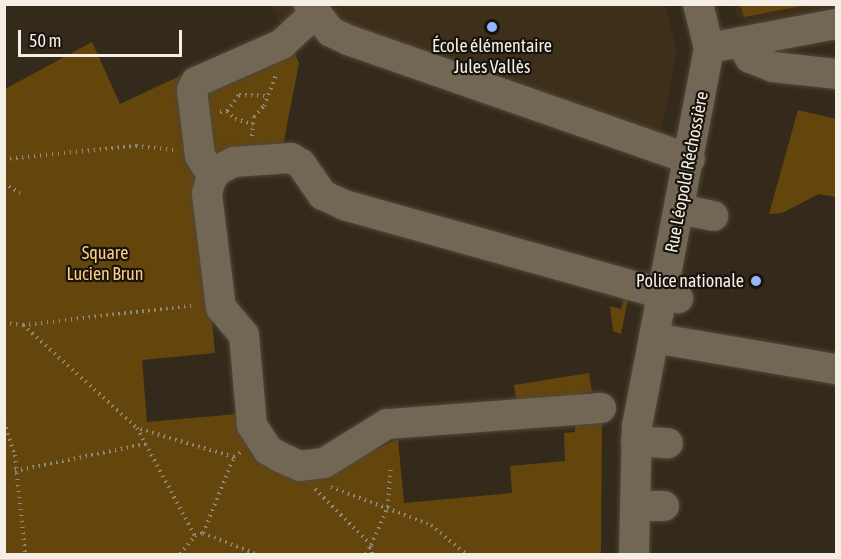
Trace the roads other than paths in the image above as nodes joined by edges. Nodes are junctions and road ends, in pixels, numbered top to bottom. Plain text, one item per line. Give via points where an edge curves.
1 (698, 4) edge
2 (312, 9) edge
3 (837, 24) edge
4 (740, 42) junction
5 (709, 48) junction
6 (837, 74) edge
7 (690, 159) junction
8 (207, 166) junction
9 (680, 209) junction
10 (713, 216) dead end
11 (671, 296) junction
12 (654, 338) junction
13 (837, 369) edge
14 (601, 408) dead end
15 (636, 441) junction
16 (669, 443) dead end
17 (634, 555) edge

1 - 5 street, Rue Léopold Réchossière
2 - 7 street via 331,32 348,40
2 - 8 street via 282,44 196,82 192,90 195,115
3 - 4 street
4 - 5 street
4 - 6 street via 750,58 773,67
5 - 7 street, Rue Léopold Réchossière
7 - 9 street, Rue Léopold Réchossière
8 - 11 street via 291,158 301,164 323,195 345,205
8 - 14 street via 221,308 244,335 252,424 268,450 300,466 324,463 387,424
9 - 10 street
9 - 11 street, Rue Léopold Réchossière
11 - 12 street, Rue Léopold Réchossière
12 - 13 street
12 - 15 street, Rue Léopold Réchossière
15 - 16 street
15 - 17 street, Rue Léopold Réchossière via 649,506

